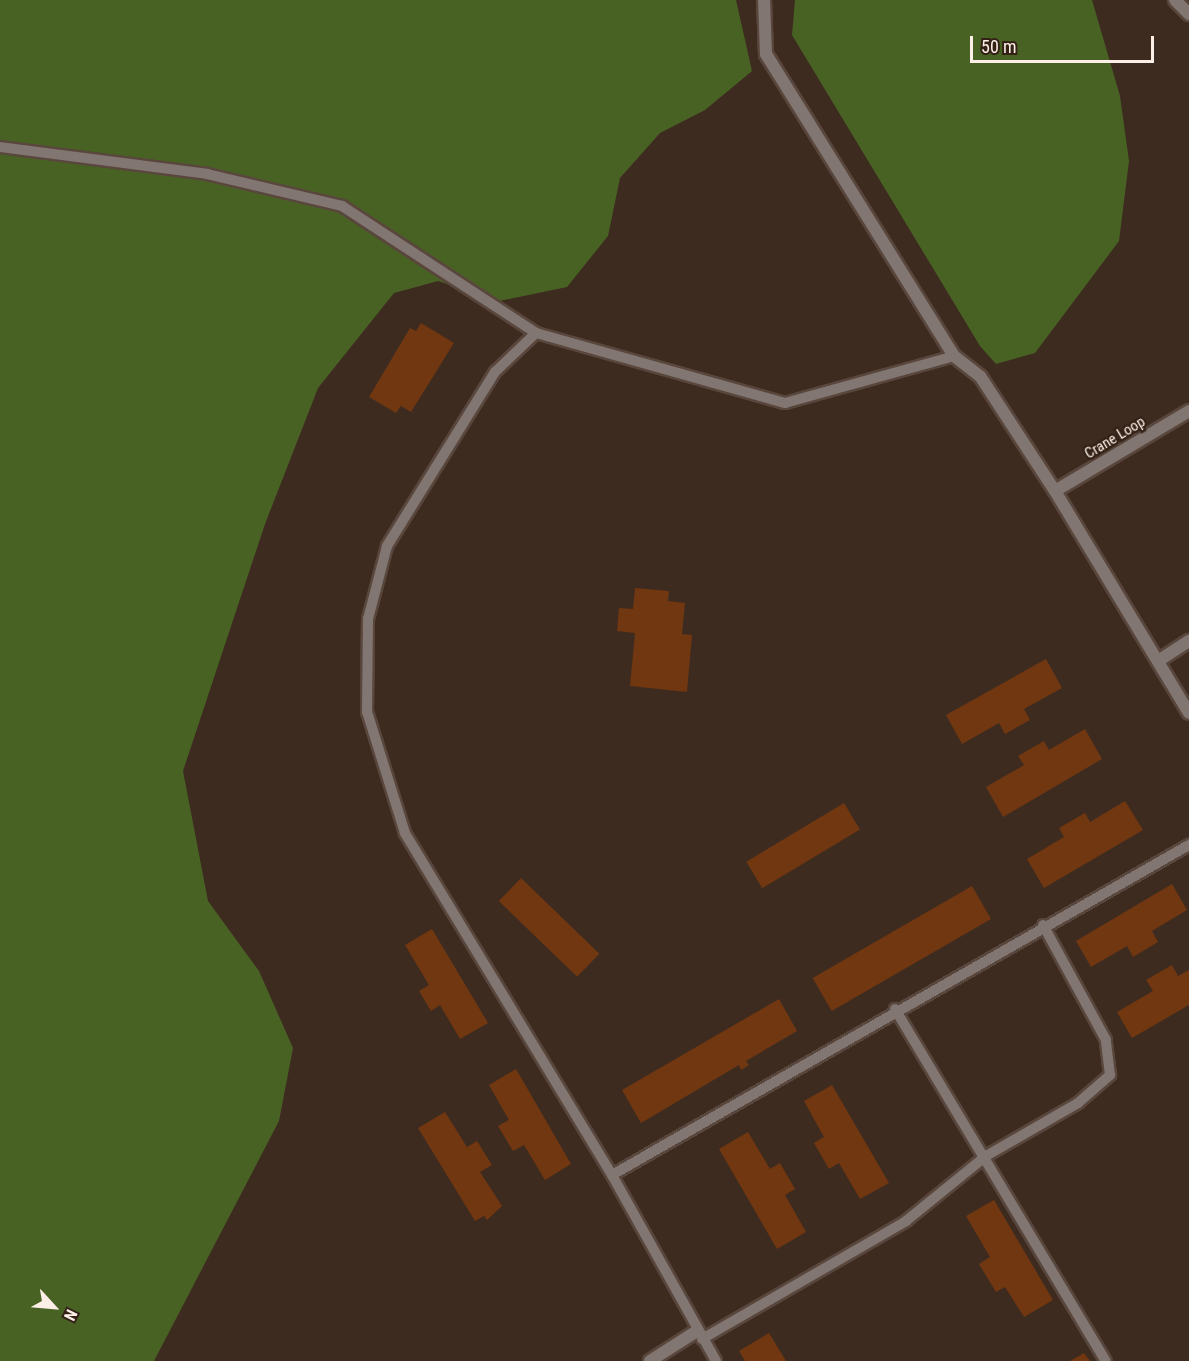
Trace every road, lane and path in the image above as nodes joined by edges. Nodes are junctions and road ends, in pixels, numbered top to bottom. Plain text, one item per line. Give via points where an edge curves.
1 (764, 0) edge
2 (1175, 0) edge
3 (1189, 14) edge
4 (0, 147) edge
5 (536, 333) junction
6 (954, 356) junction
7 (1189, 411) edge
8 (1056, 491) junction
9 (1189, 641) edge
10 (1158, 661) junction
11 (1189, 713) edge
12 (1189, 845) edge
13 (1043, 925) junction
14 (895, 1009) junction
15 (986, 1156) junction
16 (612, 1175) junction
17 (699, 1335) junction
18 (650, 1361) edge
19 (716, 1361) edge
20 (1106, 1361) edge

1 - 6 street via 766,54
2 - 3 street
4 - 5 lane via 207,174 342,206
5 - 6 lane via 785,403
5 - 16 lane via 495,372 387,546 368,619 367,712 405,833
6 - 8 street via 980,376
7 - 8 street, Crane Loop
8 - 10 street
9 - 10 street
10 - 11 street
12 - 13 lane
13 - 14 lane
13 - 15 lane via 1106,1040 1110,1075 1078,1103
14 - 15 lane
14 - 16 lane
15 - 17 lane via 906,1221
15 - 20 lane
16 - 17 lane
17 - 18 street
17 - 19 lane

